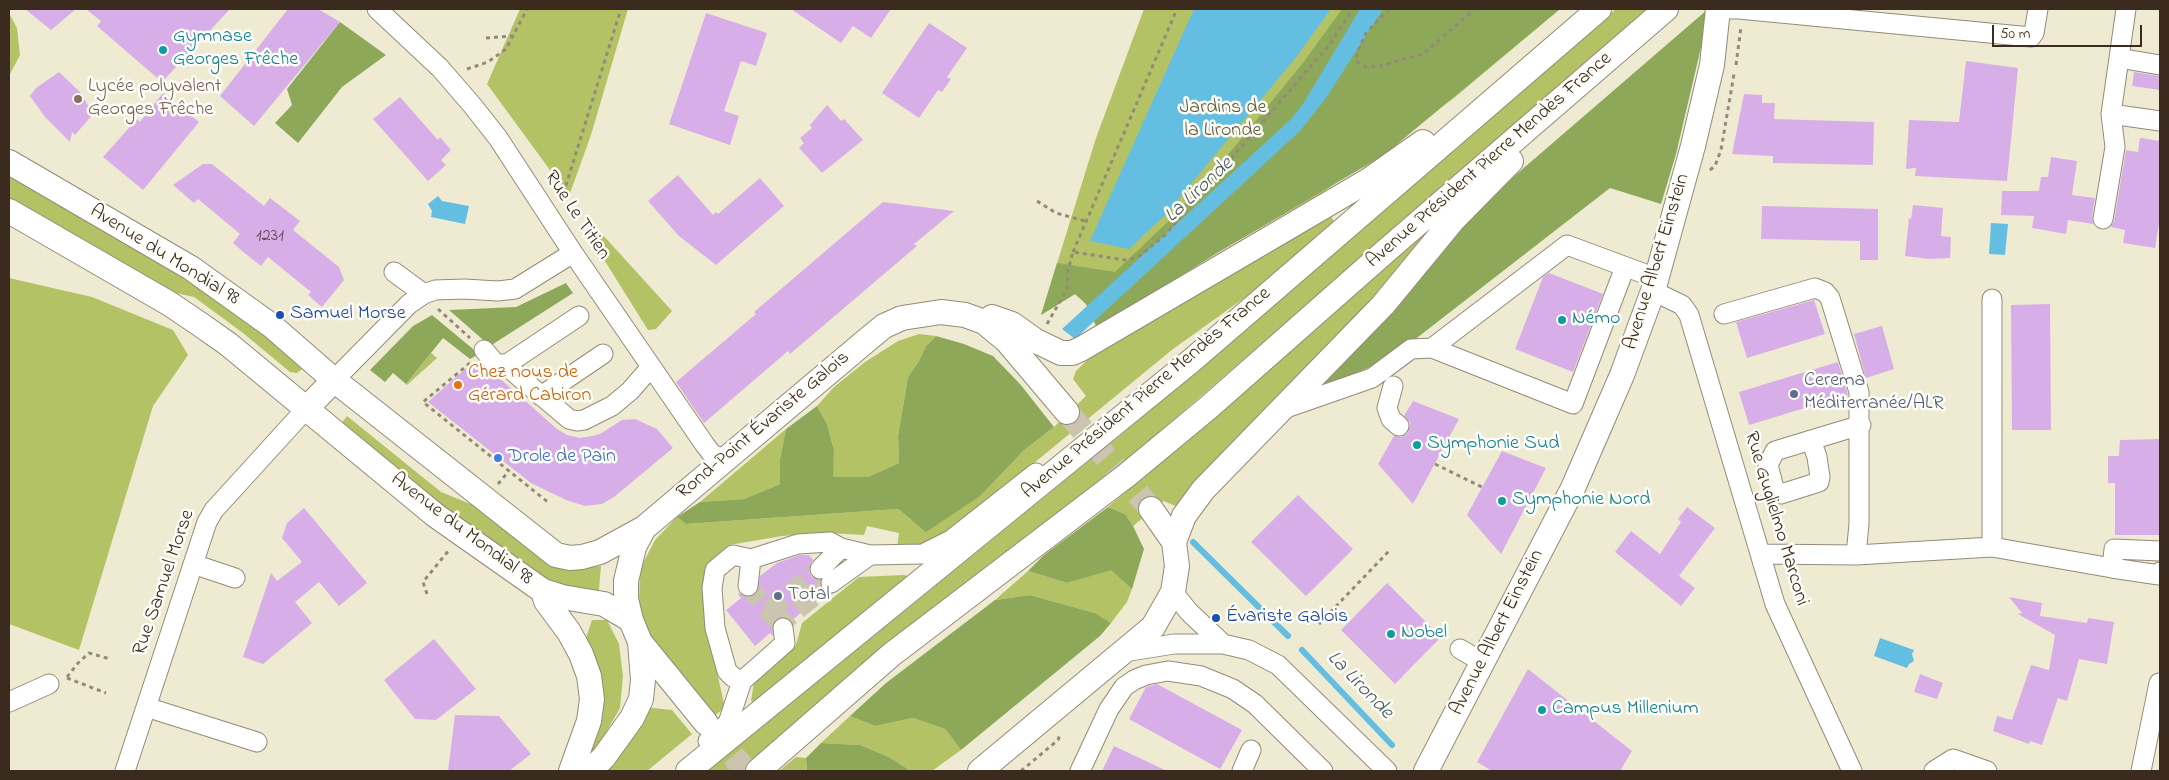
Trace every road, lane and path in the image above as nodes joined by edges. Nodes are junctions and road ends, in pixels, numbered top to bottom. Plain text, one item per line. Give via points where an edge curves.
1 (377, 9) edge
2 (527, 9) edge
3 (621, 9) edge
4 (1177, 9) edge
5 (1353, 9) edge
6 (1388, 9) edge
7 (1475, 9) edge
8 (1598, 9) edge
9 (1666, 9) edge
10 (1718, 9) edge
11 (2038, 9) edge
12 (2126, 9) edge
13 (514, 36) junction
14 (486, 38) dead end
15 (2119, 58) junction
16 (2160, 65) edge
17 (466, 70) dead end
18 (2112, 114) junction
19 (2160, 121) edge
20 (1518, 136) junction
21 (1444, 142) junction
22 (9, 162) edge
23 (561, 201) dead end
24 (1037, 201) dead end
25 (9, 212) edge
26 (2103, 219) dead end
27 (1085, 221) junction
28 (1073, 252) junction
29 (573, 253) junction
30 (1625, 268) junction
31 (394, 272) dead end
32 (1654, 285) junction
33 (424, 294) junction
34 (1992, 299) dead end
35 (1724, 314) dead end
36 (965, 315) junction
37 (579, 316) dead end
38 (1046, 327) dead end
39 (1432, 348) junction
40 (604, 354) dead end
41 (480, 355) junction
42 (1190, 361) junction
43 (507, 364) junction
44 (651, 367) junction
45 (334, 380) junction
46 (1393, 386) dead end
47 (541, 396) junction
48 (306, 409) junction
49 (1278, 411) junction
50 (1067, 412) tunnel mouth
51 (1861, 425) junction
52 (1399, 426) dead end
53 (1811, 440) dead end
54 (724, 459) junction
55 (1435, 464) dead end
56 (508, 472) junction
57 (496, 486) dead end
58 (1482, 487) dead end
59 (549, 503) dead end
60 (1151, 509) tunnel mouth
61 (644, 528) junction
62 (1174, 542) junction
63 (454, 544) dead end
64 (1992, 547) junction
65 (841, 548) junction
66 (1389, 551) dead end
67 (2160, 551) edge
68 (1761, 554) junction
69 (870, 555) junction
70 (1856, 555) junction
71 (751, 559) junction
72 (193, 564) junction
73 (2112, 568) junction
74 (2160, 572) edge
75 (235, 578) dead end
76 (748, 586) dead end
77 (543, 591) junction
78 (1173, 592) junction
79 (427, 594) dead end
80 (631, 620) junction
81 (1319, 624) dead end
82 (783, 628) tunnel mouth
83 (640, 642) junction
84 (1222, 644) junction
85 (1460, 649) dead end
86 (1124, 652) junction
87 (110, 659) dead end
88 (1484, 663) junction
89 (58, 681) junction
90 (742, 681) junction
91 (2160, 684) edge
92 (106, 693) dead end
93 (9, 702) edge
94 (146, 707) junction
95 (706, 723) tunnel mouth
96 (257, 742) dead end
97 (1252, 750) dead end
98 (696, 765) edge
99 (125, 771) edge
100 (571, 771) edge
101 (590, 771) edge
102 (758, 771) edge
103 (980, 771) edge
104 (1080, 771) edge
105 (1242, 771) edge
106 (1323, 771) edge
107 (1387, 771) edge
108 (1426, 771) edge
109 (1852, 771) edge
110 (1934, 771) edge
111 (1987, 771) edge
112 (2141, 771) edge

1 - 29 street, Rue Le Titien via 440,68 472,105
2 - 13 path
3 - 23 path
4 - 27 path
5 - 28 path via 1330,44 1165,236 1138,257 1125,260
6 - 7 path via 1366,33 1358,51 1356,61 1366,67 1423,54
8 - 21 main road, Avenue Président Pierre Mendès France
9 - 20 main road, Avenue Président Pierre Mendès France
10 - 11 street via 2031,37
10 - 32 main road, Avenue Albert Einstein via 1712,65
12 - 15 street
13 - 14 path
13 - 17 path via 506,49 488,62
15 - 16 street
15 - 18 street
18 - 19 street
18 - 26 street via 2115,147
20 - 49 main road via 1513,158 1453,220 1383,306
20 - 102 main road, Avenue Président Pierre Mendès France via 1209,407 1127,475 891,655
21 - 36 main road via 1427,139 1369,180 1072,353 1061,353 996,318
21 - 42 main road, Avenue Président Pierre Mendès France
22 - 45 main road, Avenue du Mondial 98 via 191,268 272,326
24 - 27 path via 1056,213
25 - 48 main road, Avenue du Mondial 98 via 170,304 228,344
27 - 28 path
28 - 38 path via 1067,289
29 - 33 street via 515,289 434,290
29 - 44 street, Rue Le Titien
30 - 32 street, Rue Guglielmo Marconi
30 - 39 street, Rue Guglielmo Marconi via 1567,245
30 - 39 street via 1573,404
31 - 33 street
32 - 68 street, Rue Guglielmo Marconi via 1682,305 1689,315
32 - 88 main road, Avenue Albert Einstein via 1588,457
33 - 41 path
33 - 45 street via 408,304
34 - 64 street
35 - 51 street via 1815,288 1825,292 1830,298 1859,392
36 - 50 main road, Rond-Point Évariste Galois via 984,322 1007,340
36 - 54 main road, Rond-Point Évariste Galois via 941,312 902,318 884,326
37 - 43 street
39 - 49 street via 1410,349 1372,378
40 - 47 street
41 - 43 street via 496,364
41 - 56 path via 423,402
42 - 69 street via 1134,395 951,540 923,554
42 - 98 main road, Avenue Président Pierre Mendès France
43 - 47 street
44 - 47 street via 619,402 584,420 569,419
44 - 54 street, Rue Le Titien via 712,454
45 - 48 main road
45 - 61 main road, Avenue du Mondial 98 via 556,555 582,558
46 - 52 street via 1387,408 1391,419
48 - 72 street, Rue Samuel Morse via 214,510
48 - 77 main road, Avenue du Mondial 98 via 435,515
49 - 62 main road via 1203,490 1184,516
51 - 53 street
51 - 70 street
54 - 61 main road, Rond-Point Évariste Galois
55 - 58 path
56 - 57 path
56 - 59 path
60 - 62 main road
61 - 80 main road, Rond-Point Évariste Galois via 634,547 626,581
62 - 78 main road via 1177,566
63 - 79 path via 423,582
64 - 70 street
64 - 73 street
65 - 69 street
65 - 69 street via 826,576
65 - 71 street via 830,542 798,544
66 - 81 path
67 - 73 street via 2114,549
68 - 70 street
68 - 109 street, Rue Guglielmo Marconi via 1775,604
71 - 76 street
71 - 90 street via 733,556 715,570 712,588 716,628 727,671
72 - 75 street
72 - 94 street, Rue Samuel Morse
73 - 74 street via 2159,575
77 - 80 main road, Avenue du Mondial 98 via 604,604
77 - 100 main road via 546,601 581,654 589,676 592,699 589,721
78 - 84 street
78 - 86 main road via 1153,627
80 - 83 main road, Rond-Point Évariste Galois
82 - 90 street via 785,643
83 - 95 main road, Rond-Point Évariste Galois
83 - 101 main road via 643,680 640,699 632,718
84 - 86 street via 1174,644
84 - 107 street via 1249,650 1278,665
85 - 88 street
86 - 103 main road
87 - 89 path via 89,653
88 - 108 main road, Avenue Albert Einstein
89 - 92 path
89 - 93 street
90 - 98 street via 728,724 709,740
91 - 112 street
94 - 96 street
94 - 99 street, Rue Samuel Morse
97 - 105 street
104 - 106 street via 1109,709 1124,687 1146,675 1168,671 1201,676 1233,689 1255,704
110 - 111 street via 1953,759

